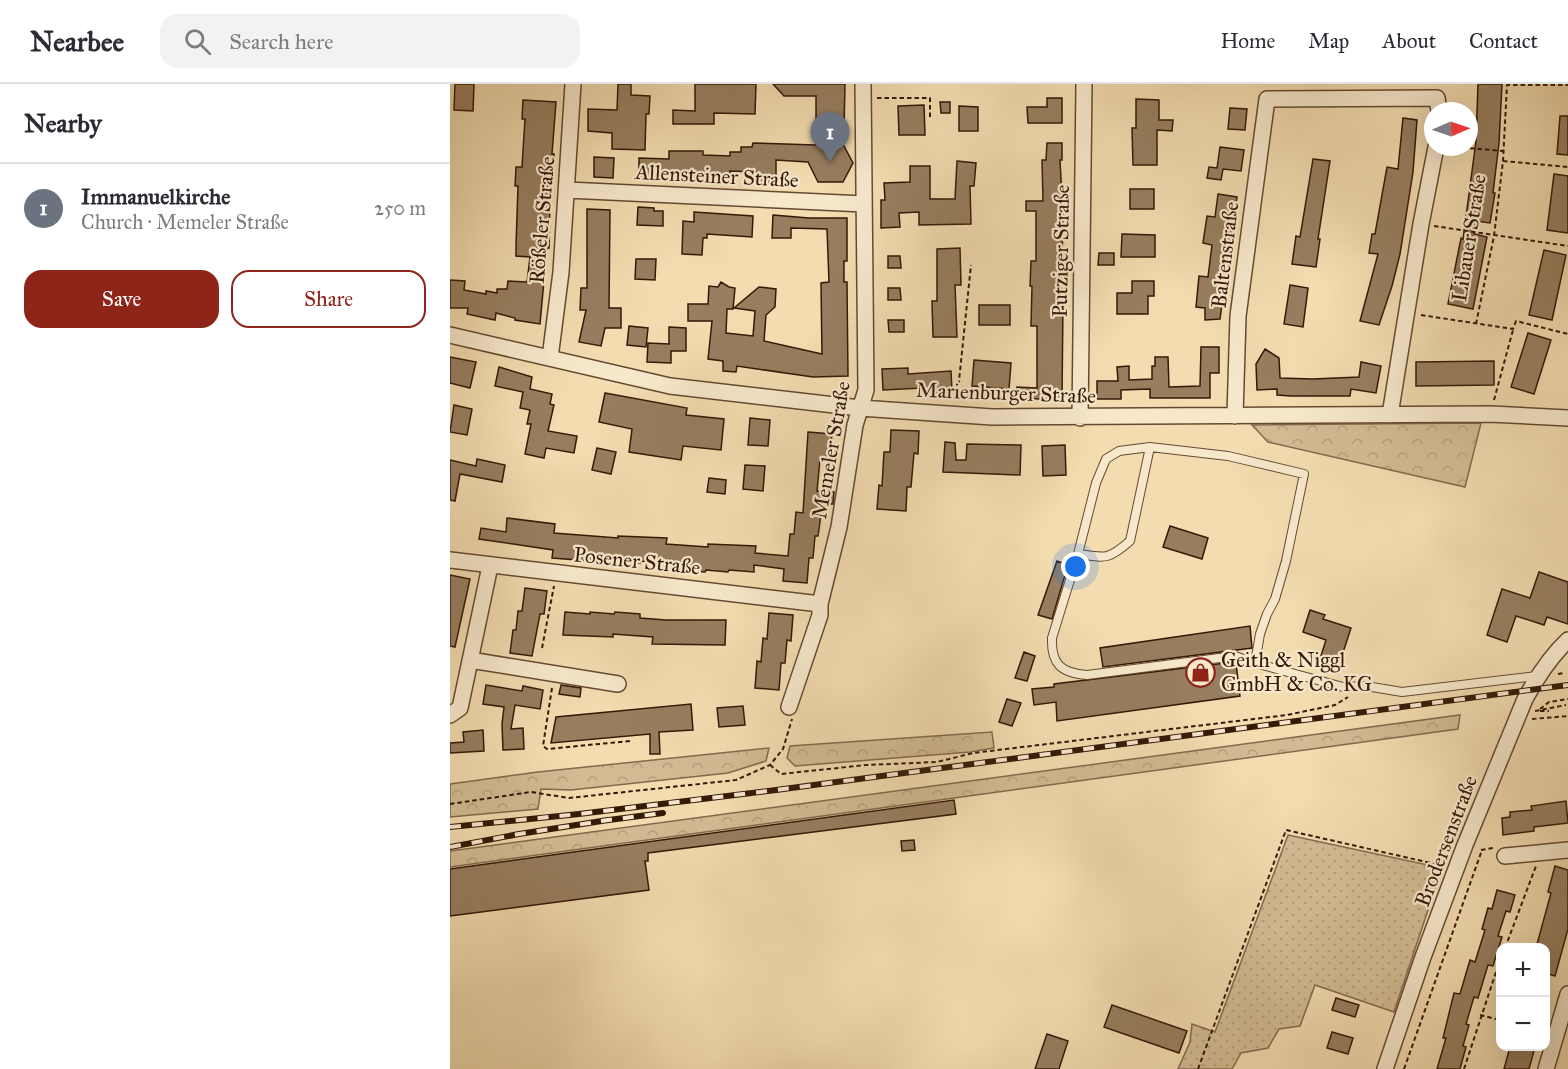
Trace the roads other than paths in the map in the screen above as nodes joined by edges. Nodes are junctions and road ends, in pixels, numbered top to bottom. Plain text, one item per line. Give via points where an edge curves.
1 (573, 84) edge
2 (1084, 84) edge
3 (863, 91) edge
4 (1424, 105) edge
5 (1434, 156) edge
6 (567, 190) junction
7 (864, 204) junction
8 (450, 335) edge
9 (549, 358) junction
10 (860, 408) junction
11 (1390, 415) junction
12 (1235, 416) junction
13 (1568, 416) edge
14 (1080, 418) junction
15 (1150, 447) junction
16 (1078, 554) junction
17 (450, 560) edge
18 (489, 566) junction
19 (820, 604) junction
20 (1568, 640) edge
21 (470, 660) junction
22 (1255, 663) junction
23 (1537, 676) junction
24 (618, 684) dead end
25 (790, 706) road end
26 (450, 715) edge
27 (1568, 850) edge
28 (1505, 856) road end
29 (1567, 1004) edge
30 (1385, 1069) edge
31 (1546, 1069) edge

1 - 6 street, Rößeler Straße
2 - 14 street, Putziger Straße
3 - 7 street, Memeler Straße
4 - 12 street, Baltenstraße via 1267,99 1238,316
5 - 11 street
6 - 7 street, Allensteiner Straße
6 - 9 street, Rößeler Straße
7 - 10 street, Memeler Straße via 866,390
8 - 9 street, Marienburger Straße
9 - 10 street, Marienburger Straße via 670,386
10 - 14 street, Marienburger Straße
10 - 19 street, Memeler Straße via 839,527
11 - 12 street, Marienburger Straße
11 - 13 street, Marienburger Straße
12 - 14 street, Marienburger Straße
15 - 16 lane via 1119,451 1106,459
15 - 16 lane via 1130,541 1104,558
15 - 22 lane via 1228,456 1304,474 1286,561 1260,634
16 - 22 lane via 1052,638 1051,652 1064,670 1087,675 1226,656
17 - 18 street, Posener Straße
18 - 19 street, Posener Straße
18 - 21 street
19 - 25 street, Memeler Straße via 820,615
20 - 23 street, Brodersenstraße
21 - 24 street
21 - 26 street via 460,708
22 - 23 lane via 1343,687 1402,692
23 - 30 street, Brodersenstraße via 1465,845
27 - 28 street
29 - 31 street

